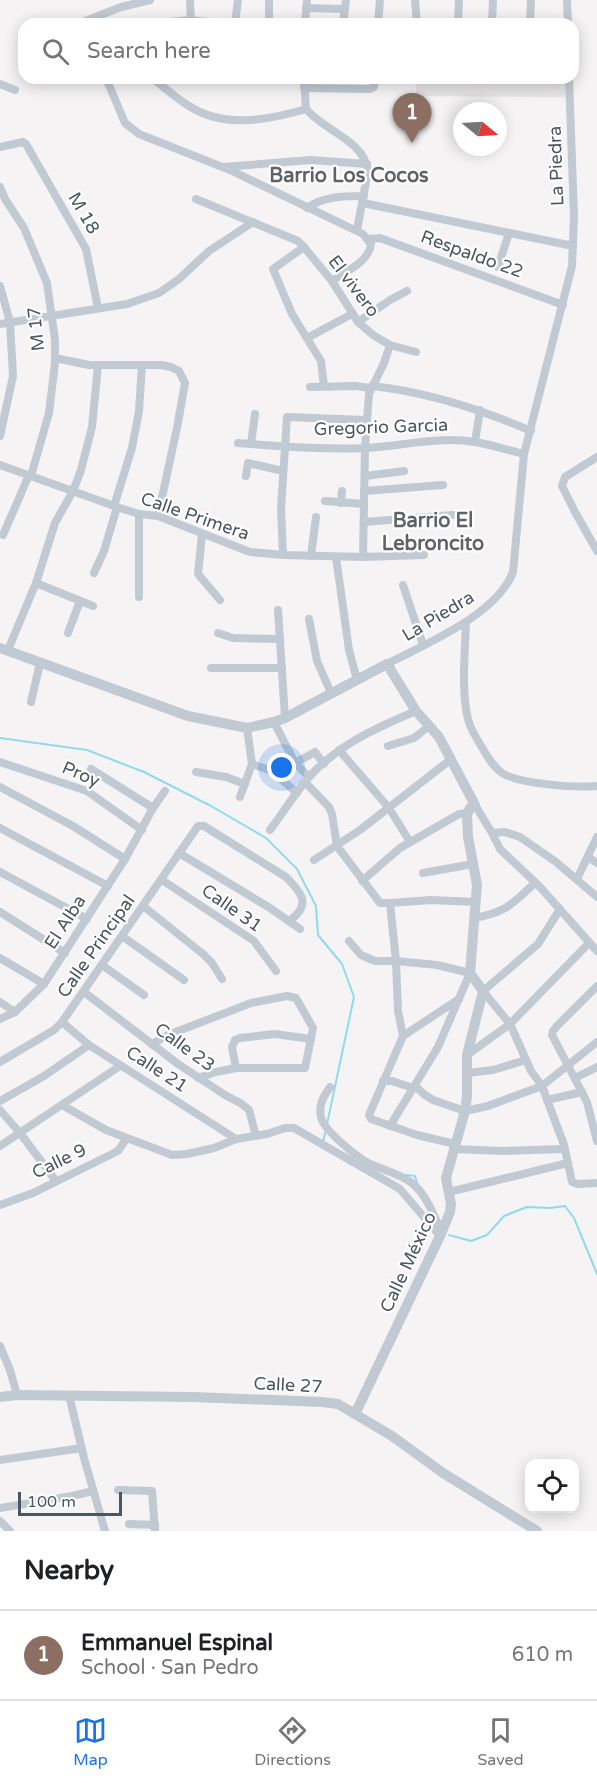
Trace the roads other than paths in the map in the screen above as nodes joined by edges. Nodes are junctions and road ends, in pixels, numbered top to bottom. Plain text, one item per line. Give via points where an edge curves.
1 (150, 0) edge
2 (190, 0) edge
3 (238, 0) edge
4 (269, 0) edge
5 (380, 0) edge
6 (414, 0) edge
7 (459, 0) edge
8 (493, 0) edge
9 (531, 0) edge
10 (567, 0) edge
11 (306, 4) edge
12 (345, 5) edge
13 (93, 18) edge
14 (191, 18) edge
15 (236, 18) edge
16 (269, 18) edge
17 (378, 18) edge
18 (416, 18) edge
19 (458, 18) edge
20 (492, 18) edge
21 (530, 18) edge
22 (568, 18) edge
23 (0, 84) edge
24 (109, 84) edge
25 (160, 84) edge
26 (304, 84) edge
27 (340, 84) edge
28 (375, 84) edge
29 (569, 84) edge
30 (304, 88) junction
31 (340, 89) junction
32 (15, 90) dead end
33 (306, 109) junction
34 (0, 147) edge
35 (367, 164) junction
36 (222, 167) junction
37 (0, 187) edge
38 (196, 198) dead end
39 (363, 200) junction
40 (308, 207) junction
41 (253, 222) junction
42 (357, 230) junction
43 (509, 232) junction
44 (369, 239) junction
45 (573, 246) junction
46 (304, 247) junction
47 (498, 267) dead end
48 (332, 281) junction
49 (0, 286) edge
50 (407, 291) dead end
51 (563, 305) junction
52 (98, 308) junction
53 (52, 315) junction
54 (355, 318) junction
55 (10, 322) junction
56 (0, 324) edge
57 (307, 338) junction
58 (390, 345) junction
59 (416, 352) dead end
60 (55, 358) junction
61 (98, 365) junction
62 (142, 365) junction
63 (324, 386) junction
64 (310, 387) dead end
65 (371, 387) junction
66 (480, 410) junction
67 (255, 414) dead end
68 (366, 420) junction
69 (531, 431) junction
70 (0, 436) edge
71 (475, 442) junction
72 (238, 443) dead end
73 (251, 444) junction
74 (285, 446) junction
75 (365, 448) junction
76 (524, 454) junction
77 (597, 457) edge
78 (0, 465) edge
79 (283, 471) junction
80 (404, 471) dead end
81 (30, 476) junction
82 (246, 476) dead end
83 (364, 476) junction
84 (443, 485) dead end
85 (73, 491) junction
86 (342, 491) dead end
87 (364, 491) junction
88 (325, 501) dead end
89 (340, 503) junction
90 (364, 504) junction
91 (116, 506) junction
92 (139, 513) junction
93 (453, 515) dead end
94 (158, 516) junction
95 (316, 517) dead end
96 (364, 522) junction
97 (202, 534) junction
98 (3, 535) dead end
99 (597, 551) edge
100 (283, 555) junction
101 (424, 555) dead end
102 (311, 556) junction
103 (336, 557) junction
104 (363, 557) junction
105 (94, 573) dead end
106 (36, 583) junction
107 (403, 585) dead end
108 (139, 597) dead end
109 (220, 600) dead end
110 (80, 601) junction
111 (93, 606) dead end
112 (278, 610) dead end
113 (309, 619) dead end
114 (466, 622) junction
115 (68, 633) dead end
116 (218, 633) dead end
117 (280, 639) junction
118 (423, 645) junction
119 (4, 649) edge
120 (40, 663) junction
121 (387, 664) junction
122 (211, 668) dead end
123 (282, 668) junction
124 (357, 680) junction
125 (331, 693) junction
126 (31, 702) dead end
127 (416, 711) junction
128 (280, 720) junction
129 (429, 726) junction
130 (247, 728) junction
131 (388, 746) dead end
132 (339, 750) junction
133 (450, 760) junction
134 (0, 762) edge
135 (295, 763) junction
136 (252, 764) junction
137 (324, 764) junction
138 (91, 769) dead end
139 (272, 771) junction
140 (196, 772) dead end
141 (307, 780) junction
142 (245, 784) junction
143 (597, 786) edge
144 (0, 787) edge
145 (165, 791) dead end
146 (297, 793) junction
147 (240, 797) dead end
148 (153, 808) junction
149 (389, 808) junction
150 (471, 809) junction
151 (0, 828) edge
152 (142, 830) junction
153 (270, 830) dead end
154 (492, 833) junction
155 (597, 837) edge
156 (410, 842) junction
157 (336, 846) junction
158 (179, 853) junction
159 (588, 857) junction
160 (125, 859) junction
161 (314, 860) dead end
162 (597, 863) edge
163 (473, 864) junction
164 (0, 872) edge
165 (423, 873) dead end
166 (578, 879) junction
167 (162, 880) junction
168 (362, 881) junction
169 (535, 883) junction
170 (108, 886) junction
171 (597, 897) edge
172 (476, 902) junction
173 (390, 903) junction
174 (143, 906) junction
175 (560, 909) junction
176 (0, 912) edge
177 (474, 918) junction
178 (87, 919) junction
179 (289, 921) junction
180 (300, 929) dead end
181 (122, 936) junction
182 (349, 941) dead end
183 (590, 943) junction
184 (597, 951) edge
185 (65, 953) junction
186 (0, 958) edge
187 (396, 961) junction
188 (102, 965) junction
189 (276, 971) dead end
190 (470, 973) junction
191 (222, 979) dead end
192 (184, 980) dead end
193 (44, 984) junction
194 (597, 986) edge
195 (483, 991) junction
196 (84, 992) junction
197 (144, 995) dead end
198 (460, 999) junction
199 (0, 1002) edge
200 (15, 1012) junction
201 (0, 1019) edge
202 (62, 1022) junction
203 (510, 1024) junction
204 (403, 1036) junction
205 (311, 1039) junction
206 (597, 1042) edge
207 (153, 1044) junction
208 (89, 1045) junction
209 (467, 1055) junction
210 (526, 1060) junction
211 (0, 1062) edge
212 (120, 1066) junction
213 (568, 1066) junction
214 (597, 1067) edge
215 (236, 1068) junction
216 (467, 1073) junction
217 (198, 1078) junction
218 (575, 1078) junction
219 (383, 1081) junction
220 (542, 1086) junction
221 (330, 1087) dead end
222 (414, 1087) junction
223 (582, 1092) junction
224 (548, 1100) junction
225 (0, 1101) edge
226 (62, 1105) junction
227 (0, 1110) edge
228 (465, 1111) junction
229 (390, 1126) junction
230 (20, 1133) junction
231 (256, 1136) junction
232 (127, 1138) junction
233 (236, 1139) junction
234 (597, 1141) edge
235 (0, 1146) edge
236 (454, 1147) junction
237 (565, 1149) junction
238 (568, 1163) junction
239 (56, 1182) junction
240 (597, 1183) edge
241 (449, 1191) junction
242 (0, 1205) edge
243 (444, 1229) junction
244 (0, 1346) edge
245 (17, 1395) junction
246 (69, 1395) junction
247 (0, 1397) edge
248 (356, 1414) junction
249 (82, 1448) junction
250 (0, 1460) edge
251 (118, 1490) dead end
252 (93, 1491) junction
253 (0, 1508) edge
254 (0, 1521) edge
255 (129, 1524) dead end
256 (155, 1528) edge
257 (10, 1531) edge
258 (105, 1531) edge
259 (537, 1531) edge

1 - 13 street
2 - 14 street
3 - 15 street
4 - 16 street
5 - 17 street
6 - 18 street
7 - 19 street
8 - 20 street
9 - 21 street
10 - 22 street
11 - 12 street
23 - 32 street
24 - 36 street via 126,123 139,134
25 - 33 street via 190,107 216,119 278,117
26 - 30 street
27 - 31 street
28 - 31 street via 370,90
29 - 45 street, La Piedra
30 - 31 street
30 - 33 street
33 - 35 street via 358,149
34 - 52 street, M 18 via 26,144 86,249
35 - 36 street via 311,160
35 - 39 street
36 - 40 street
37 - 53 street, M 17 via 24,228 47,283
38 - 41 street, El vivero
39 - 40 street via 334,197
39 - 42 street
39 - 43 street
40 - 42 street
41 - 46 street, El vivero
41 - 52 street via 209,251 159,293 127,304
42 - 44 street
43 - 45 street
43 - 47 street
44 - 48 street via 366,257
44 - 51 street, Respaldo 22 via 380,238
45 - 51 street, La Piedra
46 - 48 street, El vivero
46 - 57 street via 273,269 286,303
48 - 54 street, El vivero
49 - 55 street
50 - 54 street
51 - 69 street, La Piedra
52 - 53 street
53 - 55 street
53 - 60 street, M 17
54 - 57 street
54 - 58 street, El vivero
55 - 56 street
55 - 70 street via 13,376
57 - 63 street via 321,361
58 - 59 street, El vivero
58 - 65 street
60 - 61 street
60 - 81 street, M 17 via 50,412
61 - 62 street
61 - 85 street via 92,427
62 - 91 street via 139,411
62 - 94 street via 171,366 185,383
63 - 64 street
63 - 65 street
65 - 66 street via 406,390
65 - 68 street
66 - 69 street
66 - 71 street
67 - 73 street
68 - 74 street via 288,417
68 - 75 street
69 - 76 street, La Piedra
71 - 75 street, Gregorio Garcia via 432,441
71 - 76 street, Gregorio Garcia
72 - 73 street, Gregorio Garcia
73 - 74 street, Gregorio Garcia
74 - 75 street, Gregorio Garcia
74 - 79 street
75 - 83 street
76 - 114 street, La Piedra via 513,572 498,596
77 - 99 street via 565,477 562,486
78 - 81 street, Calle Primera
79 - 82 street via 248,463
79 - 100 street
80 - 83 street
81 - 85 street, Calle Primera
81 - 98 street, M 17
83 - 87 street
84 - 87 street
85 - 91 street, Calle Primera
85 - 106 street via 55,524
86 - 89 street
87 - 90 street
88 - 89 street
89 - 90 street
90 - 96 street
91 - 92 street, Calle Primera
91 - 105 street
92 - 94 street, Calle Primera
92 - 108 street
93 - 96 street
94 - 97 street, Calle Primera
95 - 102 street
96 - 104 street
97 - 100 street, Calle Primera via 245,551
97 - 109 street via 198,574
100 - 102 street, Calle Primera
101 - 104 street, Calle Primera
102 - 103 street, Calle Primera
103 - 104 street, Calle Primera
103 - 124 street
106 - 110 street
106 - 119 street
107 - 118 street
110 - 111 street
110 - 115 street
112 - 117 street
113 - 125 street via 317,661
114 - 118 street, La Piedra
114 - 143 street via 468,719 492,763 500,772 521,781
116 - 117 street via 233,638
117 - 123 street
118 - 121 street, La Piedra
119 - 120 street, La Piedra
120 - 126 street
120 - 130 street, La Piedra via 188,716
121 - 124 street, La Piedra
121 - 127 street
122 - 123 street
123 - 128 street
124 - 125 street, La Piedra
125 - 128 street, La Piedra
127 - 129 street
127 - 132 street
128 - 130 street, La Piedra
128 - 135 street
129 - 131 street via 414,738
129 - 133 street
130 - 136 street
132 - 137 street
132 - 149 street
133 - 149 street
133 - 150 street
134 - 152 street, Proy via 87,791
135 - 137 street via 315,752
135 - 139 street
135 - 141 street
136 - 139 street
136 - 142 street
137 - 141 street
138 - 148 street
139 - 146 street
140 - 142 street
141 - 146 street
141 - 157 street via 329,807
142 - 147 street
144 - 160 street
145 - 148 street, El Alba
146 - 153 street
148 - 152 street, El Alba
149 - 156 street
149 - 157 street
150 - 154 street
150 - 156 street
150 - 163 street via 468,837
151 - 170 street
152 - 160 street, El Alba
154 - 166 street via 520,837
154 - 169 street via 500,849
155 - 159 street
156 - 168 street
157 - 161 street
157 - 168 street
158 - 167 street, Calle Principal
158 - 179 street
158 - 179 street, Calle Principal via 198,826 204,826 296,887 303,904
159 - 162 street
159 - 166 street
160 - 170 street, El Alba
163 - 165 street
163 - 172 street
164 - 178 street
166 - 171 street
167 - 174 street, Calle Principal
167 - 189 street, Calle 31 via 254,941
168 - 173 street via 380,903
169 - 175 street
169 - 177 street via 504,910
170 - 178 street, El Alba
172 - 173 street
172 - 177 street
173 - 187 street
174 - 181 street, Calle Principal
174 - 191 street via 203,954
175 - 183 street
175 - 195 street via 538,944
176 - 185 street
177 - 190 street
178 - 185 street, El Alba
179 - 180 street
181 - 188 street, Calle Principal
181 - 192 street
182 - 187 street via 367,959
183 - 184 street
183 - 203 street
185 - 193 street, El Alba
186 - 193 street
187 - 190 street
187 - 204 street
188 - 196 street, Calle Principal
188 - 197 street
190 - 195 street
190 - 198 street
193 - 200 street, El Alba
194 - 213 street via 553,1031
195 - 203 street
195 - 209 street, Calle México
196 - 202 street, Calle Principal
196 - 207 street, Calle 23
198 - 204 street
198 - 222 street
199 - 200 street
200 - 201 street, El Alba
202 - 208 street, Calle 21
202 - 211 street, Calle Principal
203 - 209 street
203 - 210 street
204 - 219 street
205 - 207 street via 313,1028 296,998 287,996 251,1003
205 - 215 street via 305,1068
205 - 215 street via 275,1034 240,1038 232,1047
206 - 213 street
207 - 217 street, Calle 23
208 - 212 street, Calle 21
208 - 225 street
209 - 216 street, Calle México
210 - 216 street
210 - 220 street
212 - 226 street
212 - 233 street, Calle 21
213 - 218 street
213 - 220 street
214 - 218 street
215 - 217 street
216 - 228 street, Calle México
217 - 231 street, Calle 23 via 249,1110
218 - 223 street
219 - 222 street
219 - 229 street via 369,1115
220 - 224 street
220 - 228 street
221 - 243 street via 320,1106 324,1124 350,1151 414,1184
222 - 228 street via 433,1100
222 - 229 street
223 - 224 street
223 - 234 street
224 - 237 street
226 - 230 street
226 - 232 street, Calle 9
227 - 230 street
228 - 236 street, Calle México
229 - 236 street
230 - 235 street
230 - 239 street
231 - 233 street, Calle 9
231 - 243 street, Calle 9 via 294,1128 400,1189
232 - 233 street, Calle 9 via 172,1155 214,1148
232 - 239 street, Calle 9 via 118,1151
236 - 237 street via 503,1151
236 - 241 street, Calle México via 446,1178
237 - 238 street
238 - 240 street via 572,1182
238 - 241 street
239 - 242 street, Calle 9
241 - 243 street, Calle México via 451,1204
243 - 248 street, Calle México
244 - 245 street
245 - 246 street, Calle 27
245 - 247 street, Calle 27
246 - 248 street, Calle 27 via 322,1402 338,1404
246 - 249 street
248 - 259 street, Calle 27
249 - 250 street
249 - 252 street
251 - 256 street via 152,1491
252 - 253 street
252 - 258 street
254 - 257 street
255 - 256 street

